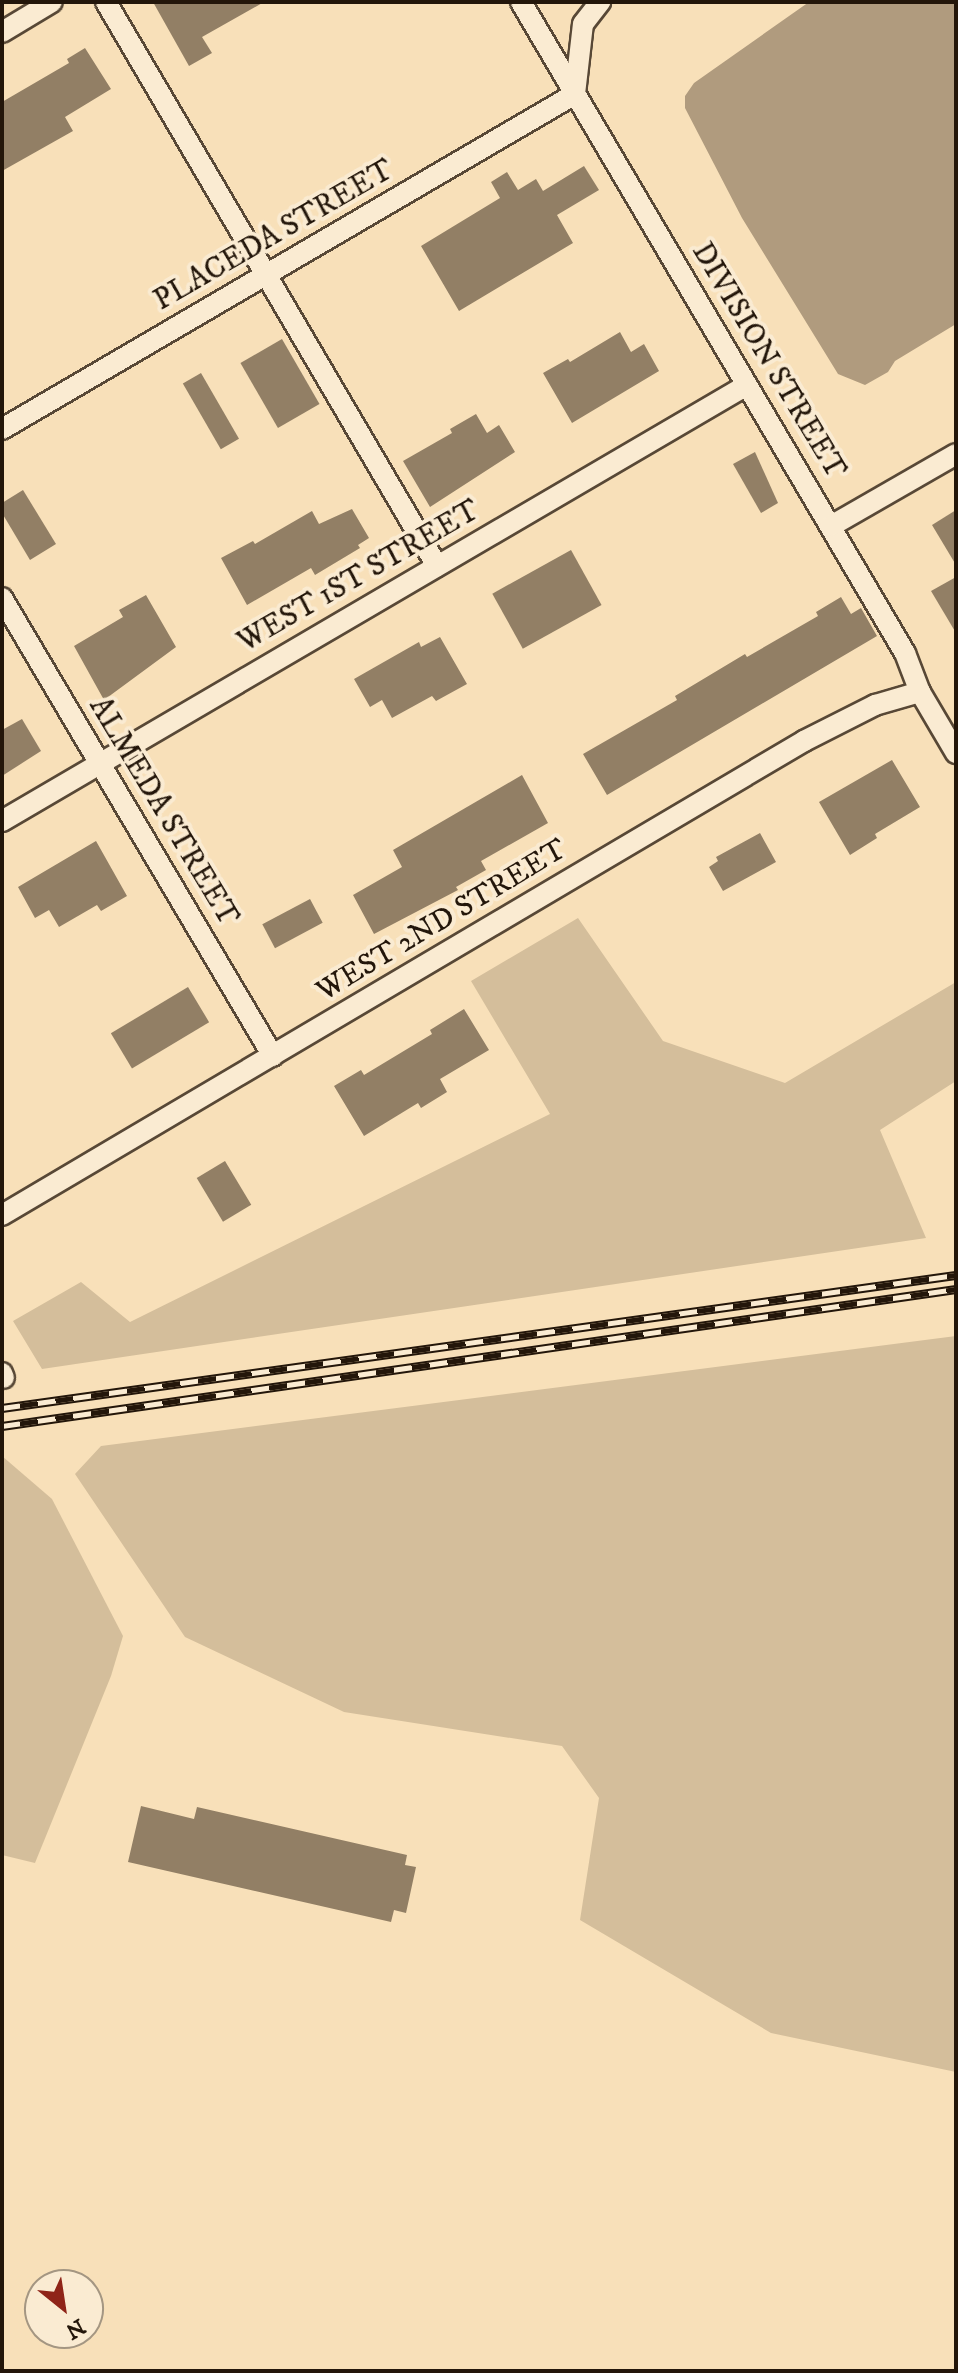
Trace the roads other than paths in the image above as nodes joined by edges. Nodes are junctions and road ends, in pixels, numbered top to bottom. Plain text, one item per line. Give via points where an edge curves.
1 (52, 2) edge
2 (106, 2) edge
3 (521, 2) edge
4 (600, 2) edge
5 (2, 32) edge
6 (575, 94) junction
7 (266, 276) junction
8 (747, 385) junction
9 (2, 429) edge
10 (956, 454) edge
11 (831, 526) junction
12 (437, 566) junction
13 (2, 598) edge
14 (920, 692) junction
15 (956, 753) edge
16 (100, 763) junction
17 (2, 821) edge
18 (273, 1056) junction
19 (2, 1215) edge

1 - 5 street
2 - 7 street
3 - 6 street, DIVISION STREET
4 - 6 street via 583,24
6 - 7 street, PLACEDA STREET
6 - 8 street, DIVISION STREET
7 - 9 street, PLACEDA STREET
7 - 12 street
8 - 11 street, DIVISION STREET
8 - 12 street, WEST 1ST STREET
10 - 11 street
11 - 14 street, DIVISION STREET via 905,653
12 - 16 street, WEST 1ST STREET
13 - 16 street, ALMEDA STREET
14 - 15 street, DIVISION STREET
14 - 18 street, WEST 2ND STREET via 875,705 804,741
16 - 17 street, WEST 1ST STREET
16 - 18 street, ALMEDA STREET
18 - 19 street, WEST 2ND STREET

